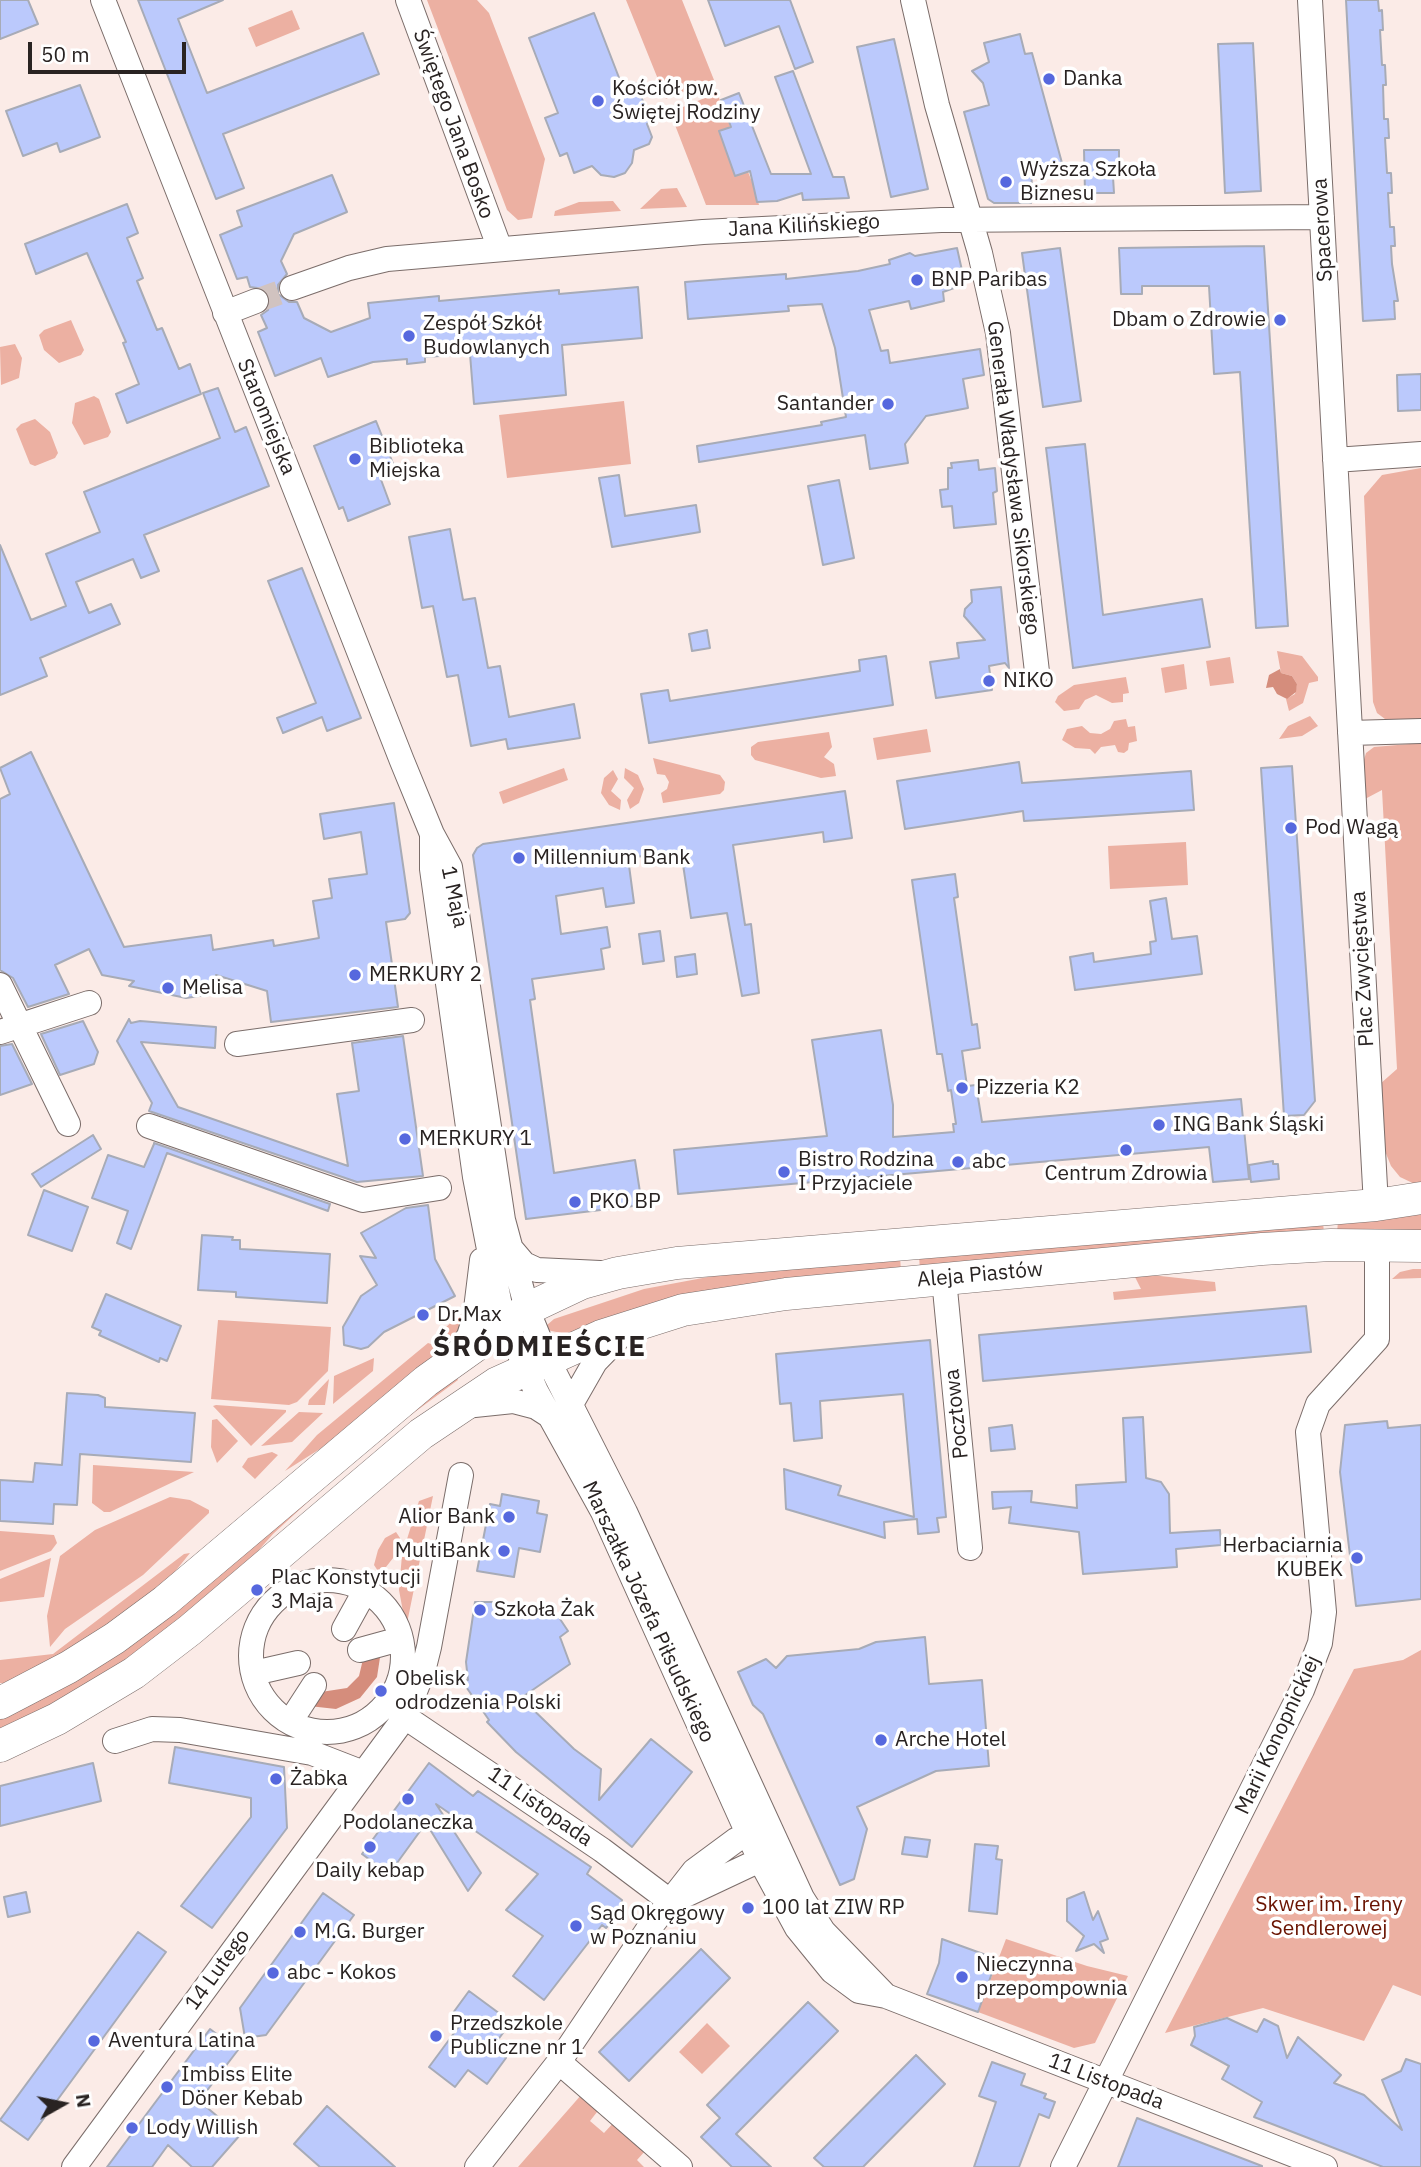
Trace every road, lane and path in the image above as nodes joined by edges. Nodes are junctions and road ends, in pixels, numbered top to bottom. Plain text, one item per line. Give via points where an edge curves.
1 (85, 0) edge
2 (408, 0) edge
3 (914, 0) edge
4 (1310, 0) edge
5 (107, 10) edge
6 (1322, 217) junction
7 (970, 220) junction
8 (500, 249) junction
9 (292, 288) tunnel mouth
10 (256, 301) tunnel mouth
11 (225, 313) junction
12 (1421, 454) edge
13 (1335, 460) junction
14 (1037, 672) dead end
15 (1421, 731) edge
16 (1350, 733) junction
17 (432, 834) joint
18 (0, 985) edge
19 (89, 1003) dead end
20 (412, 1020) dead end
21 (10, 1029) edge
22 (237, 1044) dead end
23 (68, 1124) dead end
24 (149, 1126) dead end
25 (439, 1188) dead end
26 (1421, 1198) edge
27 (1376, 1205) junction
28 (496, 1239) junction
29 (1377, 1246) junction
30 (1421, 1246) edge
31 (618, 1273) junction
32 (944, 1279) junction
33 (516, 1316) junction
34 (629, 1327) junction
35 (452, 1361) junction
36 (536, 1363) junction
37 (465, 1406) junction
38 (560, 1410) junction
39 (460, 1475) dead end
40 (970, 1548) dead end
41 (365, 1591) junction
42 (344, 1629) dead end
43 (400, 1639) junction
44 (360, 1650) dead end
45 (298, 1663) dead end
46 (254, 1673) junction
47 (314, 1685) dead end
48 (7, 1695) edge
49 (405, 1717) junction
50 (290, 1722) junction
51 (115, 1741) dead end
52 (0, 1746) edge
53 (361, 1772) junction
54 (749, 1835) junction
55 (775, 1838) junction
56 (760, 1860) junction
57 (671, 1902) junction
58 (886, 1996) junction
59 (559, 2062) junction
60 (1106, 2083) junction
61 (74, 2167) edge
62 (477, 2167) edge
63 (680, 2167) edge
64 (1063, 2167) edge
65 (1325, 2167) edge

1 - 5 street
2 - 8 street, Świętego Jana Bosko
3 - 7 street, Generała Władysława Sikorskiego via 937,106
4 - 6 street, Spacerowa
5 - 11 street, Staromiejska
6 - 7 street, Jana Kilińskiego
6 - 13 street, Spacerowa
7 - 8 street, Jana Kilińskiego via 771,227
7 - 14 street, Generała Władysława Sikorskiego via 1004,369
8 - 9 street, Jana Kilińskiego via 370,262
10 - 11 street
11 - 17 street, Staromiejska
12 - 13 street
13 - 16 street, Plac Zwycięstwa
15 - 16 street
16 - 27 street, Plac Zwycięstwa
17 - 28 street, 1 Maja via 450,867 456,891
18 - 21 street
19 - 21 street
20 - 22 street
21 - 23 street
24 - 25 street via 363,1200
26 - 27 main road, Aleja Piastów
27 - 31 main road, Aleja Piastów via 677,1263
28 - 31 street, Aleja Piastów via 537,1270
28 - 33 street, 1 Maja
28 - 35 street, 1 Maja via 475,1317
29 - 30 main road, Aleja Piastów
29 - 32 main road, Aleja Piastów via 1262,1249
29 - 60 street, Marii Konopnickiej via 1377,1339 1318,1404 1308,1432 1324,1612 1321,1643 1303,1690
31 - 33 main road, Aleja Piastów via 570,1288
32 - 34 main road, Aleja Piastów via 746,1299 683,1310
32 - 40 street, Pocztowa
33 - 35 main road, Aleja Piastów
33 - 36 street, 1 Maja
34 - 36 main road, Aleja Piastów
34 - 38 street via 595,1362
35 - 48 main road, Aleja Piastów via 164,1601 94,1652
36 - 37 main road, Aleja Piastów
36 - 38 street, Marszałka Józefa Piłsudskiego
37 - 38 street via 513,1401
37 - 52 main road, Aleja Piastów via 385,1461 233,1594 134,1673 57,1719
38 - 54 street, Marszałka Józefa Piłsudskiego
38 - 55 street, Marszałka Józefa Piłsudskiego via 631,1523
39 - 49 street via 429,1647
41 - 42 street
41 - 43 street via 386,1609
41 - 46 street via 324,1580 284,1594 264,1614 255,1633
43 - 44 street
43 - 50 street via 402,1662 397,1684 370,1718 330,1732
45 - 46 street
46 - 50 street via 269,1704
47 - 50 street
49 - 53 street
49 - 57 street, 11 Listopada
51 - 53 street via 167,1728 312,1753
53 - 61 street, 14 Lutego
54 - 55 street
54 - 56 street, Marszałka Józefa Piłsudskiego
54 - 57 street via 725,1846 694,1871
55 - 56 street
55 - 58 street, 11 Listopada via 814,1917
56 - 57 street
56 - 58 street, 11 Listopada via 796,1928 832,1971 859,1991
57 - 59 street
58 - 60 street, 11 Listopada
59 - 62 street
59 - 63 street
60 - 64 street, Marii Konopnickiej
60 - 65 street, 11 Listopada

